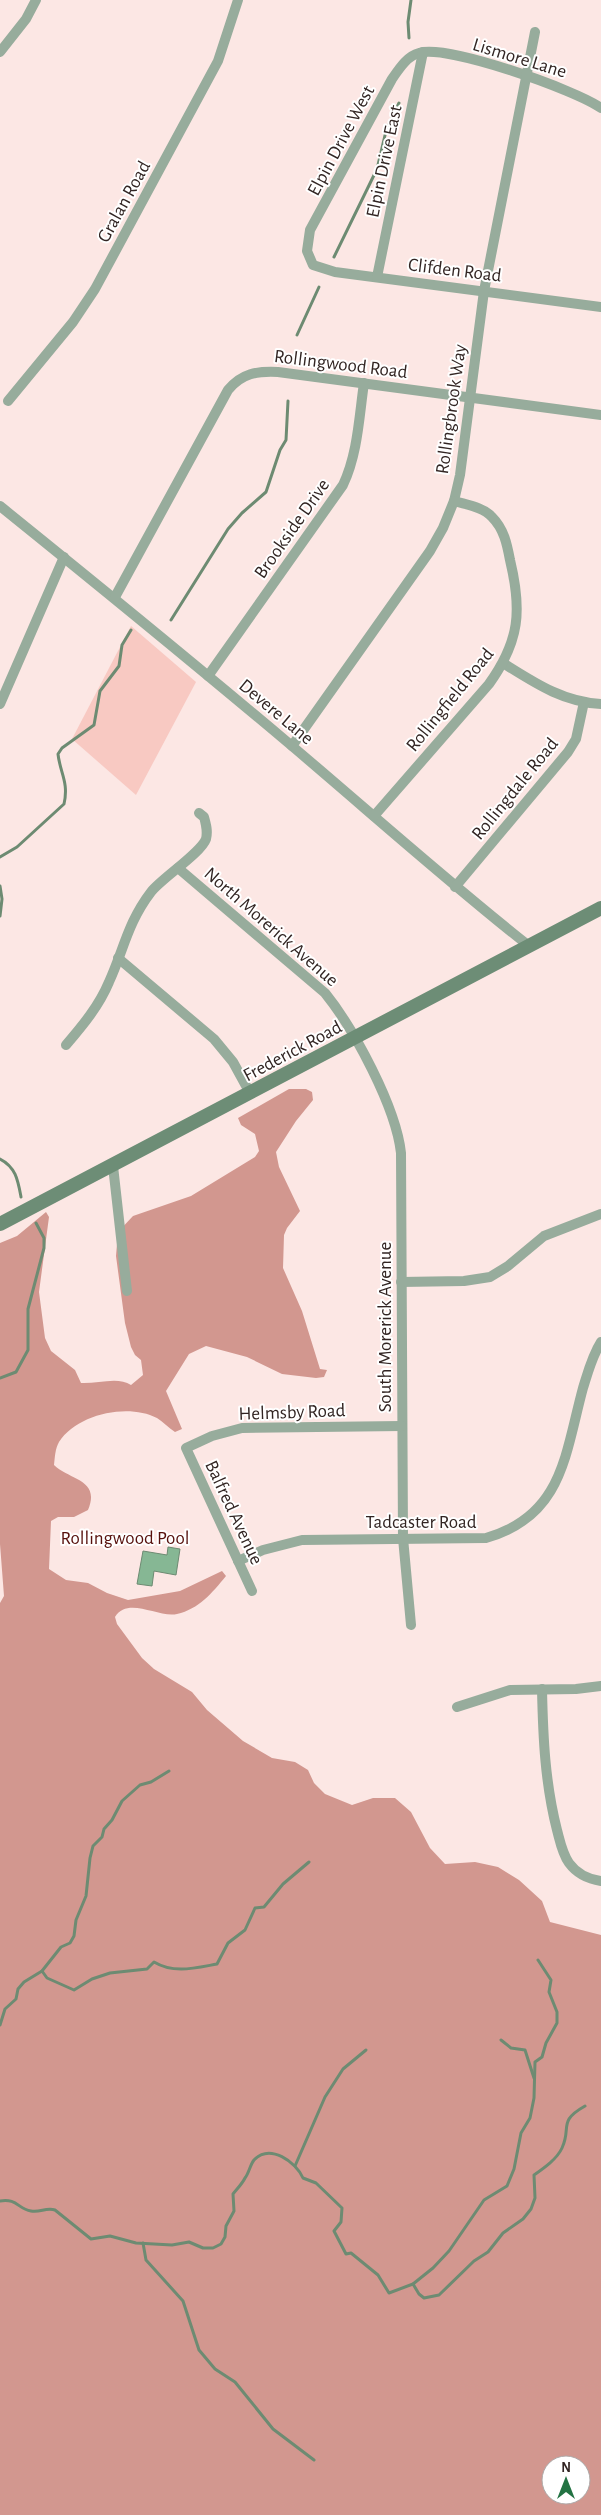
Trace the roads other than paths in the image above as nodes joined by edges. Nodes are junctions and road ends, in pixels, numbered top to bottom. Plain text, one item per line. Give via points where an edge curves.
1 (36, 0) edge
2 (238, 0) edge
3 (535, 32) dead end
4 (0, 52) edge
5 (423, 52) junction
6 (527, 75) junction
7 (601, 108) edge
8 (308, 258) joint
9 (377, 277) junction
10 (484, 291) junction
11 (601, 307) edge
12 (364, 384) junction
13 (470, 397) junction
14 (8, 401) dead end
15 (601, 415) edge
16 (454, 500) junction
17 (0, 506) edge
18 (64, 557) junction
19 (115, 598) junction
20 (504, 664) junction
21 (208, 676) junction
22 (584, 702) junction
23 (0, 704) edge
24 (601, 704) edge
25 (292, 746) junction
26 (199, 813) dead end
27 (374, 816) junction
28 (178, 868) junction
29 (455, 887) junction
30 (601, 908) edge
31 (529, 946) junction
32 (118, 958) junction
33 (355, 1038) junction
34 (66, 1045) dead end
35 (250, 1094) junction
36 (114, 1166) junction
37 (601, 1214) edge
38 (0, 1224) edge
39 (401, 1282) junction
40 (128, 1291) dead end
41 (601, 1342) edge
42 (402, 1426) junction
43 (186, 1448) joint
44 (403, 1538) junction
45 (238, 1561) junction
46 (252, 1591) dead end
47 (411, 1625) dead end
48 (601, 1686) edge
49 (542, 1689) junction
50 (456, 1707) dead end
51 (601, 1881) edge

1 - 4 street via 26,19
2 - 14 street, Gralan Road via 218,61 95,289 73,322
3 - 6 street, Rollingbrook Way
5 - 6 street, Lismore Lane via 448,53
5 - 8 street, Elpin Drive West via 409,58 392,79 310,230
5 - 9 street, Elpin Drive East
6 - 7 street, Lismore Lane via 577,93
6 - 10 street, Rollingbrook Way
8 - 9 street, Clifden Road via 322,269
9 - 10 street, Clifden Road
10 - 11 street, Clifden Road
10 - 13 street, Rollingbrook Way
12 - 13 street, Rollingwood Road
12 - 19 street, Rollingwood Road via 263,371 252,372 236,380
12 - 21 street, Brookside Drive via 354,450 343,485
13 - 15 street, Rollingwood Road
13 - 16 street, Rollingbrook Way
16 - 20 street, Rollingfield Road via 491,516 506,539 517,590 517,610 516,629
16 - 25 street, Rollingbrook Way via 430,551
17 - 18 street, Devere Lane
18 - 19 street, Devere Lane
18 - 23 street
19 - 21 street, Devere Lane
20 - 22 street via 552,693
20 - 27 street, Rollingfield Road
21 - 25 street, Devere Lane
22 - 24 street
22 - 29 street, Rollingdale Road via 576,739 568,752
25 - 27 street, Devere Lane
26 - 28 street via 204,817 207,828 205,841
27 - 29 street, Devere Lane
28 - 32 street via 142,906
28 - 33 street, North Morerick Avenue via 325,993
29 - 31 street, Devere Lane
30 - 31 main road, Frederick Road
31 - 33 main road, Frederick Road
32 - 34 street via 100,1001
32 - 35 street via 214,1038 233,1062
33 - 35 main road, Frederick Road
33 - 39 street, South Morerick Avenue via 392,1112 399,1137
35 - 36 main road, Frederick Road
36 - 38 main road, Frederick Road
36 - 40 street
37 - 39 street via 544,1236 490,1277 464,1282
39 - 42 street, South Morerick Avenue
41 - 44 street, Tadcaster Road via 590,1365 561,1469 539,1509 513,1528 486,1538
42 - 43 street, Helmsby Road via 242,1428 212,1436
42 - 44 street, South Morerick Avenue
43 - 45 street, Balfred Avenue
44 - 45 street, Tadcaster Road via 302,1540 263,1550
44 - 47 street, South Morerick Avenue
45 - 46 street, Balfred Avenue
48 - 49 street
49 - 50 street via 510,1690
49 - 51 street via 545,1765 561,1848 575,1870 586,1878

